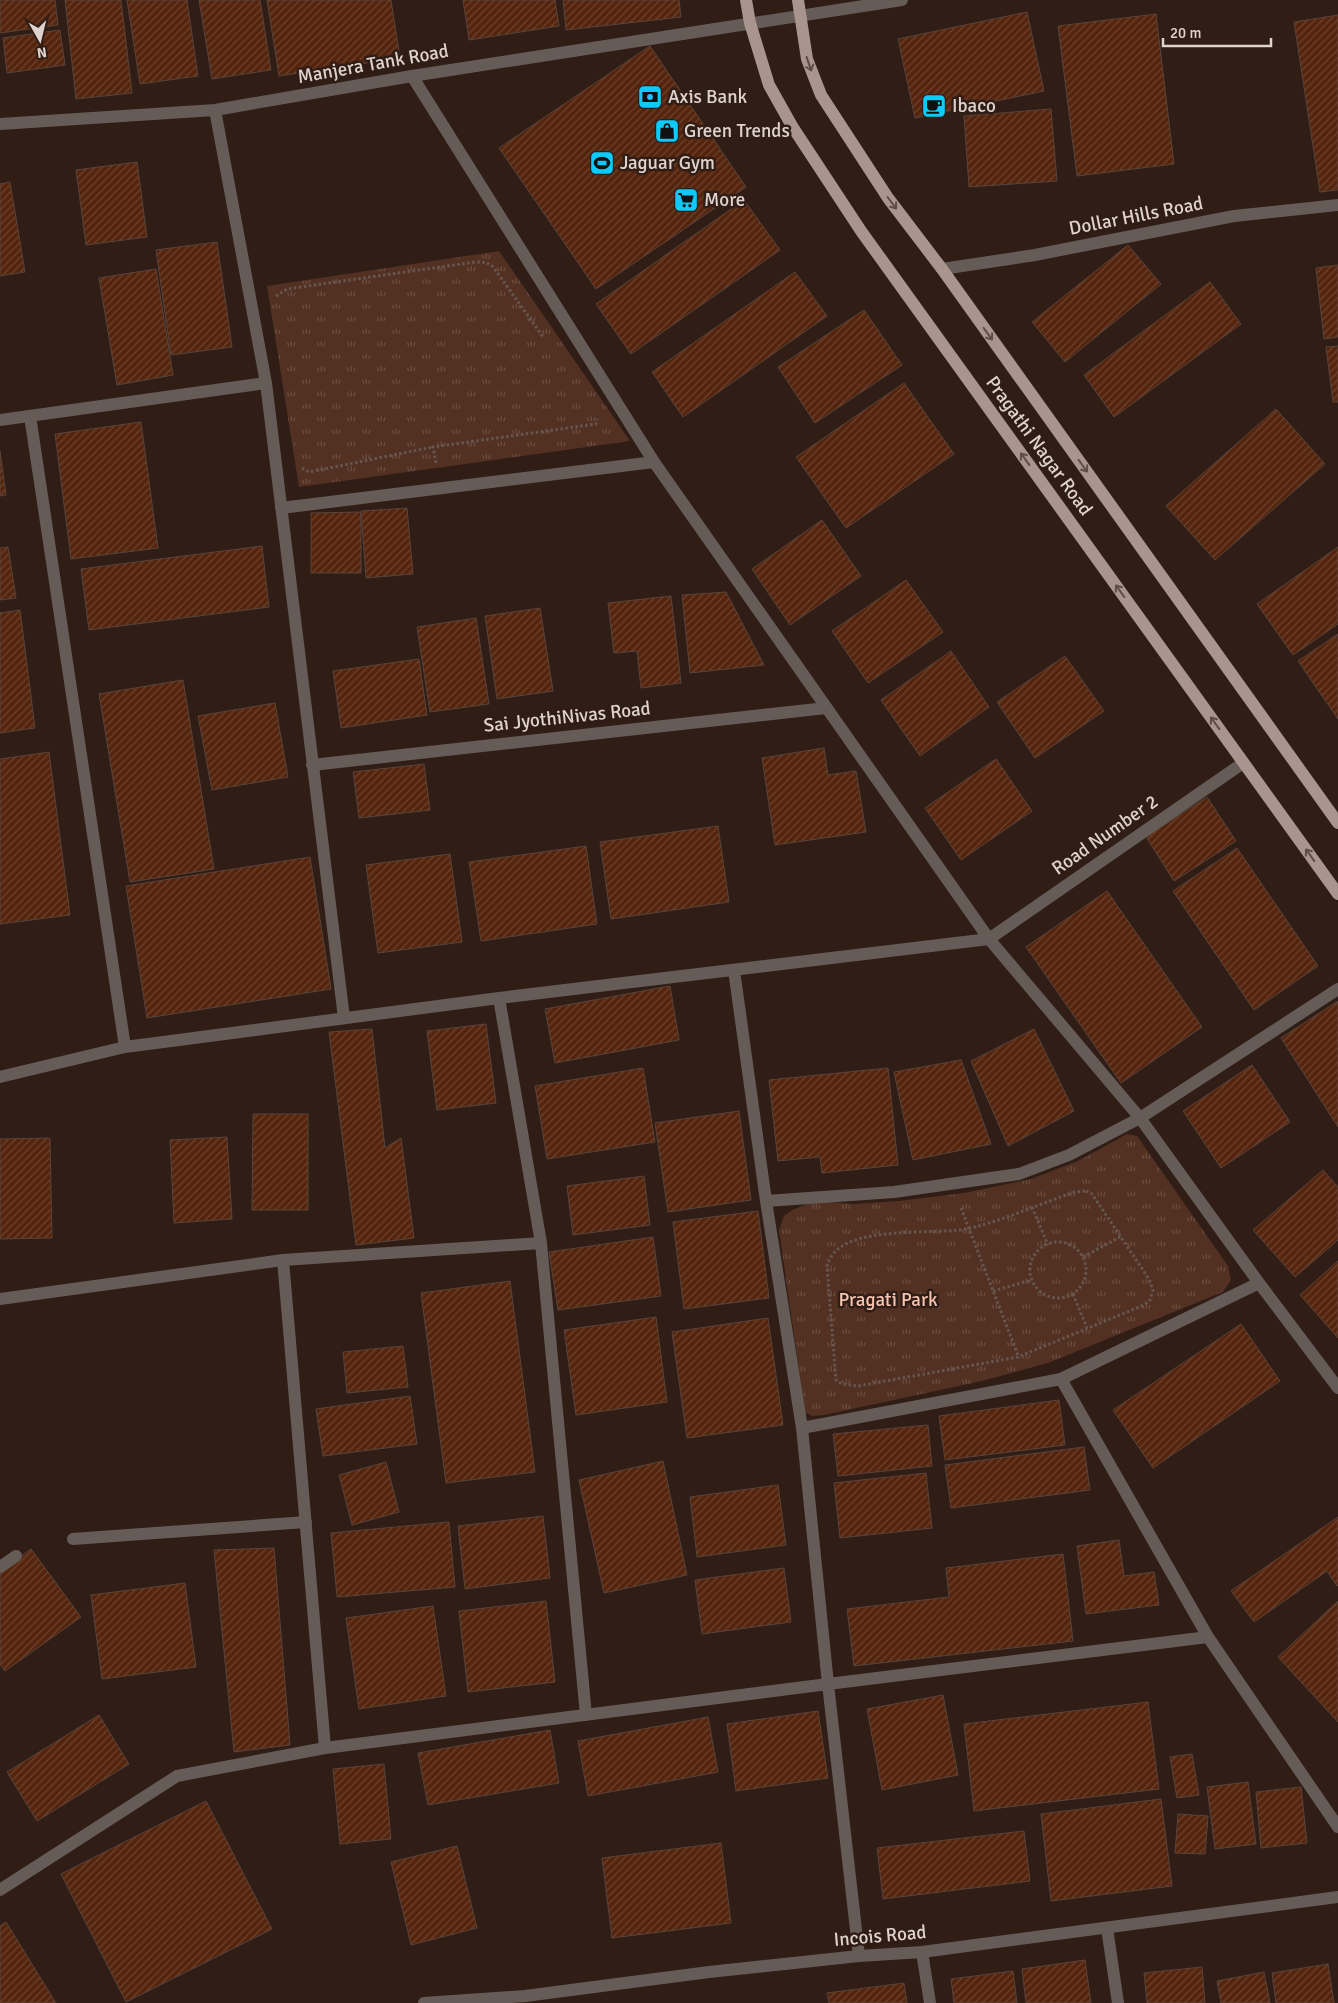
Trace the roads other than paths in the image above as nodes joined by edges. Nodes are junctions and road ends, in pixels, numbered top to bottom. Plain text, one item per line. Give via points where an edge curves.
1 (746, 0) edge
2 (798, 0) edge
3 (902, 0) edge
4 (801, 16) junction
5 (750, 23) junction
6 (412, 76) junction
7 (215, 110) junction
8 (0, 124) edge
9 (1338, 205) edge
10 (942, 269) junction
11 (266, 383) junction
12 (30, 416) junction
13 (0, 420) edge
14 (654, 462) junction
15 (281, 508) junction
16 (826, 708) junction
17 (1243, 763) junction
18 (312, 765) junction
19 (1338, 823) edge
20 (1338, 894) edge
21 (989, 939) junction
22 (734, 970) junction
23 (1338, 989) edge
24 (499, 998) junction
25 (344, 1018) junction
26 (125, 1047) junction
27 (0, 1077) edge
28 (1140, 1118) junction
29 (766, 1201) junction
30 (541, 1243) junction
31 (283, 1260) junction
32 (1259, 1282) junction
33 (0, 1299) edge
34 (1061, 1380) junction
35 (1338, 1388) edge
36 (802, 1428) junction
37 (306, 1522) junction
38 (73, 1539) dead end
39 (16, 1556) dead end
40 (0, 1567) edge
41 (1208, 1637) junction
42 (828, 1684) junction
43 (586, 1715) junction
44 (326, 1748) junction
45 (1338, 1827) edge
46 (0, 1890) edge
47 (1338, 1897) edge
48 (1107, 1928) junction
49 (922, 1952) junction
50 (858, 1956) junction
51 (526, 1999) edge
52 (424, 2003) edge
53 (930, 2003) edge
54 (1118, 2003) edge

1 - 5 main road, Pragathi Nagar Road
2 - 4 main road, Pragathi Nagar Road
3 - 4 street, Manjera Tank Road
4 - 5 street, Manjera Tank Road
4 -> 10 main road, Pragathi Nagar Road via 807,59 821,95 888,198
5 - 6 street, Manjera Tank Road
17 -> 5 main road, Pragathi Nagar Road via 861,231 792,126 769,84
6 - 7 street, Manjera Tank Road
6 - 14 street
7 - 8 street, Manjera Tank Road
7 - 11 street
9 - 10 street, Dollar Hills Road via 1234,216 1035,255
10 -> 19 main road, Pragathi Nagar Road
11 - 12 street
11 - 15 street
12 - 13 street
12 - 26 street
14 - 15 street
14 - 16 street
15 - 18 street
16 - 18 street, Sai JyothiNivas Road
16 - 21 street
20 -> 17 main road, Pragathi Nagar Road
17 - 21 street, Road Number 2
18 - 25 street
21 - 22 street
21 - 28 street
22 - 24 street
22 - 29 street
23 - 28 street
24 - 25 street
24 - 30 street
25 - 26 street
26 - 27 street
28 - 29 street via 1069,1155 1019,1174 894,1192
28 - 32 street
29 - 36 street
30 - 31 street
30 - 43 street
31 - 33 street
31 - 37 street
32 - 34 street
32 - 35 street
34 - 36 street
34 - 41 street
36 - 42 street
37 - 38 street
37 - 44 street
39 - 40 street
41 - 42 street
41 - 45 street
42 - 43 street
42 - 50 street
43 - 44 street
44 - 46 street via 177,1776
47 - 48 street, Incois Road
48 - 49 street, Incois Road
48 - 54 street
49 - 50 street, Incois Road
49 - 53 street
50 - 51 street, Incois Road via 710,1972
51 - 52 street, Incois Road

